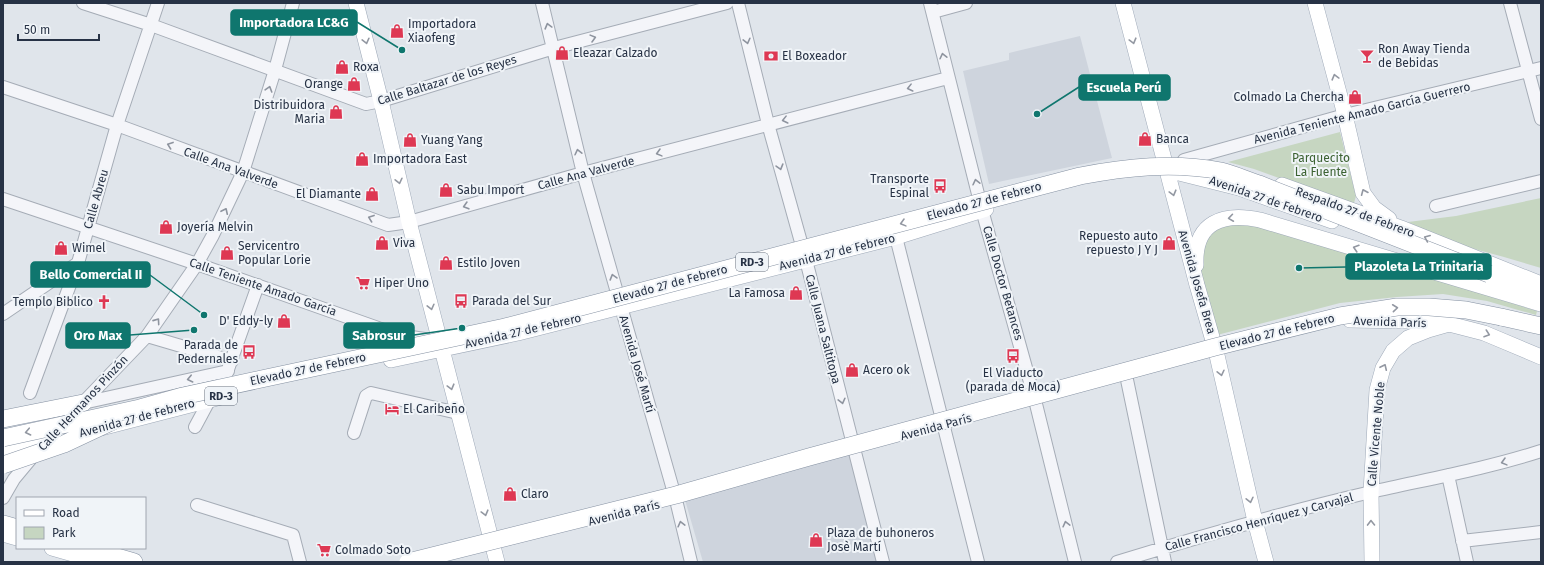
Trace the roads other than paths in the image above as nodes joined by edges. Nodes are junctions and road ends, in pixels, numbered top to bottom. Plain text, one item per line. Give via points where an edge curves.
1 (82, 3) edge
2 (158, 3) edge
3 (293, 3) edge
4 (356, 3) edge
5 (542, 3) edge
6 (727, 3) edge
7 (738, 3) edge
8 (966, 3) edge
9 (1123, 3) edge
10 (1315, 3) edge
11 (1510, 3) edge
12 (932, 8) edge
13 (151, 25) junction
14 (554, 48) junction
15 (1541, 68) edge
16 (275, 70) junction
17 (1529, 71) junction
18 (948, 78) junction
19 (3, 87) edge
20 (381, 101) junction
21 (1345, 115) junction
22 (1541, 118) edge
23 (768, 124) junction
24 (117, 125) junction
25 (1184, 160) junction
26 (1166, 166) junction
27 (243, 172) junction
28 (583, 173) junction
29 (1541, 181) edge
30 (3, 199) edge
31 (1436, 206) dead end
32 (982, 210) junction
33 (409, 222) junction
34 (87, 228) junction
35 (1401, 228) junction
36 (896, 238) junction
37 (806, 260) junction
38 (78, 263) junction
39 (197, 264) junction
40 (1513, 283) junction
41 (1541, 284) edge
42 (258, 285) junction
43 (1197, 285) junction
44 (1541, 295) edge
45 (1541, 304) edge
46 (621, 306) junction
47 (4, 312) edge
48 (1519, 321) junction
49 (1449, 324) junction
50 (1541, 326) edge
51 (147, 336) junction
52 (1541, 336) edge
53 (441, 345) junction
54 (1216, 351) junction
55 (1541, 357) edge
56 (230, 366) junction
57 (1126, 375) junction
58 (30, 393) dead end
59 (210, 399) junction
60 (1035, 400) junction
61 (83, 403) junction
62 (140, 408) junction
63 (458, 413) junction
64 (3, 420) edge
65 (943, 425) junction
66 (195, 427) dead end
67 (354, 433) dead end
68 (3, 438) edge
69 (47, 440) junction
70 (854, 448) junction
71 (1541, 451) edge
72 (3, 452) edge
73 (3, 465) edge
74 (1448, 475) junction
75 (1371, 492) junction
76 (3, 498) edge
77 (676, 500) junction
78 (197, 504) dead end
79 (1255, 521) junction
80 (3, 524) edge
81 (16, 528) edge
82 (1541, 532) edge
83 (3, 534) edge
84 (16, 538) edge
85 (1462, 541) junction
86 (493, 544) junction
87 (1162, 548) junction
88 (56, 549) edge
89 (89, 549) edge
90 (101, 562) edge
91 (134, 562) edge
92 (300, 562) edge
93 (408, 562) edge
94 (427, 562) edge
95 (498, 562) edge
96 (691, 562) edge
97 (884, 562) edge
98 (978, 562) edge
99 (1075, 562) edge
100 (1117, 562) edge
101 (1165, 562) edge
102 (1266, 562) edge
103 (1372, 562) edge
104 (1467, 562) edge

1 - 13 street, Calle Baltazar de los Reyes
2 - 13 street, Calle Abreu
3 - 16 street, Calle Hermanos Pinzón
4 -> 20 main road
14 -> 5 street, Avenida José Martí
14 -> 6 street, Calle Baltazar de los Reyes
7 -> 23 street, Calle Juana Saltitopa
8 - 12 street
9 -> 26 main road, Avenida Josefa Brea
21 -> 10 main road
11 - 17 street
18 -> 12 street, Calle Doctor Betances
13 - 16 street, Calle Baltazar de los Reyes
13 - 24 street, Calle Abreu
14 - 20 street, Calle Baltazar de los Reyes
28 -> 14 street, Avenida José Martí
15 - 17 street, Avenida Teniente Amado García Guerrero
16 - 20 street, Calle Baltazar de los Reyes via 366,104
27 -> 16 street, Calle Hermanos Pinzón
17 - 21 street, Avenida Teniente Amado García Guerrero
17 - 22 street
18 -> 23 street, Calle Ana Valverde
32 -> 18 street, Calle Doctor Betances
19 - 24 street, Calle Ana Valverde
20 -> 33 main road
21 - 25 street, Avenida Teniente Amado García Guerrero
35 -> 21 main road via 1374,208 1363,193
23 -> 28 street, Calle Ana Valverde
23 -> 37 street, Calle Juana Saltitopa
27 -> 24 street, Calle Ana Valverde
24 - 34 street, Calle Abreu
25 - 26 main road, Respaldo 27 de Febrero
25 - 35 main road, Respaldo 27 de Febrero via 1226,165
26 - 32 main road, Avenida 27 de Febrero / RD-3 via 1112,176
26 -> 43 main road, Avenida Josefa Brea
26 - 45 main road, Avenida 27 de Febrero via 1239,188 1400,247
33 -> 27 street, Calle Ana Valverde via 388,224
39 -> 27 street, Calle Hermanos Pinzón
28 -> 33 street, Calle Ana Valverde
46 -> 28 street, Avenida José Martí
29 - 31 street
30 - 34 street, Calle Teniente Amado García
32 - 36 main road, Avenida 27 de Febrero / RD-3
32 - 60 street, Calle Doctor Betances
33 -> 53 main road
34 - 38 street, Calle Abreu
34 - 39 street, Calle Teniente Amado García
41 -> 35 main road, Respaldo 27 de Febrero
36 - 37 main road, Avenida 27 de Febrero / RD-3
36 - 65 street
37 - 46 main road, Avenida 27 de Febrero / RD-3
37 -> 70 street, Calle Juana Saltitopa
38 - 47 street
38 - 58 street, Calle Abreu
39 - 42 street, Calle Teniente Amado García
51 -> 39 street, Calle Hermanos Pinzón
40 - 41 highway
40 - 44 highway, RD-3
40 -> 62 highway, Elevado 27 de Febrero / RD-3, bridge via 1222,172 1179,166 1148,166 1080,176 505,327
42 - 53 street, Calle Teniente Amado García via 398,335
42 - 56 street
45 -> 43 main road via 1243,216 1220,220 1199,239 1196,252
43 - 54 main road, Avenida Josefa Brea
46 - 53 main road, Avenida 27 de Febrero / RD-3 via 518,333
46 - 77 street, Avenida José Martí
48 - 50 highway, Elevado 27 de Febrero
48 - 52 highway
93 -> 48 highway, Elevado 27 de Febrero, bridge via 676,495 1215,347 1340,316 1397,307 1429,307 1466,310
49 - 54 main road, Avenida París via 1352,320 1290,332
49 -> 55 main road via 1484,333
75 -> 49 main road, Calle Vicente Noble via 1377,390 1383,368 1393,351 1408,338
51 - 56 street
51 - 61 street, Calle Hermanos Pinzón
53 - 59 main road, Avenida 27 de Febrero / RD-3
53 -> 63 main road
54 - 57 main road, Avenida París
54 -> 79 main road, Avenida Josefa Brea
56 - 59 street via 220,389
56 -> 61 street
57 - 60 main road, Avenida París
57 - 87 street
59 - 66 street
59 - 69 main road, Avenida 27 de Febrero / RD-3
60 - 65 main road, Avenida París
99 -> 60 street, Calle Doctor Betances
61 - 64 highway
61 - 69 street, Calle Hermanos Pinzón
62 -> 68 highway, Elevado 27 de Febrero / RD-3, bridge
62 - 73 highway, bridge via 64,444
63 - 67 street via 371,393 366,396
63 -> 86 main road
65 - 70 main road, Avenida París
65 - 98 street
69 - 72 main road, Avenida 27 de Febrero / RD-3
69 - 76 street, Calle Hermanos Pinzón via 20,471
70 - 77 main road, Avenida París
70 - 97 street, Calle Juana Saltitopa
71 -> 74 street, Calle Francisco Henríquez y Carvajal
74 - 75 street, Calle Francisco Henríquez y Carvajal
74 - 85 street
75 - 79 street, Calle Francisco Henríquez y Carvajal
103 -> 75 main road, Calle Vicente Noble
77 - 86 main road, Avenida París
96 -> 77 street, Avenida José Martí
78 - 92 street via 293,535
79 - 87 street, Calle Francisco Henríquez y Carvajal
79 - 102 main road, Avenida Josefa Brea
80 - 81 highway
82 - 85 street
83 - 84 main road
85 - 104 street
86 - 94 main road, Avenida París
86 - 95 main road
87 - 100 street, Calle Francisco Henríquez y Carvajal
87 - 101 street
88 - 90 main road
89 - 91 highway

